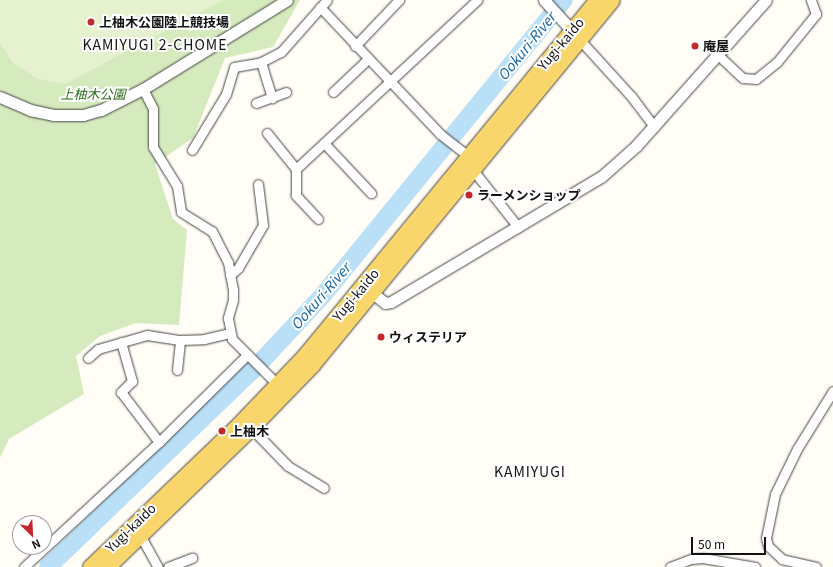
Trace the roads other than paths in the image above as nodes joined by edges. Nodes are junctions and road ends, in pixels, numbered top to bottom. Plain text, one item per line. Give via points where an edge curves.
1 (287, 0) edge
2 (327, 0) edge
3 (400, 0) edge
4 (477, 0) edge
5 (597, 0) edge
6 (612, 0) edge
7 (766, 0) edge
8 (811, 0) edge
9 (546, 2) edge
10 (320, 8) junction
11 (576, 36) junction
12 (355, 46) junction
13 (718, 55) junction
14 (368, 59) junction
15 (261, 62) junction
16 (389, 82) junction
17 (142, 90) junction
18 (286, 92) dead end
19 (333, 92) dead end
20 (0, 97) edge
21 (272, 98) junction
22 (256, 103) dead end
23 (654, 127) junction
24 (267, 133) dead end
25 (324, 143) junction
26 (192, 150) dead end
27 (466, 158) junction
28 (296, 169) junction
29 (258, 184) dead end
30 (371, 193) dead end
31 (318, 218) dead end
32 (518, 227) junction
33 (230, 275) junction
34 (368, 290) junction
35 (230, 332) junction
36 (180, 340) junction
37 (121, 342) junction
38 (249, 356) junction
39 (88, 358) dead end
40 (177, 370) dead end
41 (277, 384) junction
42 (833, 390) edge
43 (251, 428) junction
44 (159, 442) junction
45 (324, 488) dead end
46 (140, 535) junction
47 (192, 558) dead end
48 (24, 567) edge
49 (90, 567) edge
50 (107, 567) edge
51 (158, 567) edge
52 (168, 567) edge
53 (670, 567) edge
54 (755, 567) edge
55 (816, 567) edge

1 - 17 street
2 - 10 street
3 - 12 street
4 - 16 street
5 - 11 main road, Yugi-kaido
6 - 11 main road, Yugi-kaido
7 - 13 street
8 - 13 street via 816,14 777,62 756,79 743,78
9 - 11 street
10 - 12 street
10 - 15 street via 281,52
11 - 23 street via 631,96
11 - 27 main road, Yugi-kaido
12 - 14 street
13 - 23 street
14 - 16 street
14 - 19 street
15 - 21 street
15 - 26 street via 234,67 226,94
16 - 25 street
16 - 27 street
17 - 20 street via 109,107 83,115 43,114
17 - 33 street via 153,109 153,147 177,186 181,212 212,231 228,262
18 - 21 street
21 - 22 street
23 - 32 street via 630,153 601,177
24 - 28 street
25 - 28 street
25 - 30 street
27 - 32 street
27 - 34 main road, Yugi-kaido
28 - 31 street via 296,195
29 - 33 street via 263,225 238,268
32 - 34 street via 391,302 385,303
33 - 35 street via 234,300 228,318
34 - 41 main road, Yugi-kaido
34 - 43 main road, Yugi-kaido via 312,365
35 - 36 street via 204,339
35 - 38 street via 232,339
36 - 37 street via 147,335
36 - 40 street
37 - 39 street via 98,349
37 - 44 street via 132,381 122,388 121,392
38 - 41 street
38 - 44 street
41 - 49 main road, Yugi-kaido
42 - 55 street via 797,449 775,494 766,538 768,546 782,559
43 - 45 street via 288,466
43 - 46 main road, Yugi-kaido
44 - 48 street
46 - 50 main road, Yugi-kaido
46 - 51 street
47 - 52 street
53 - 54 street via 691,558

